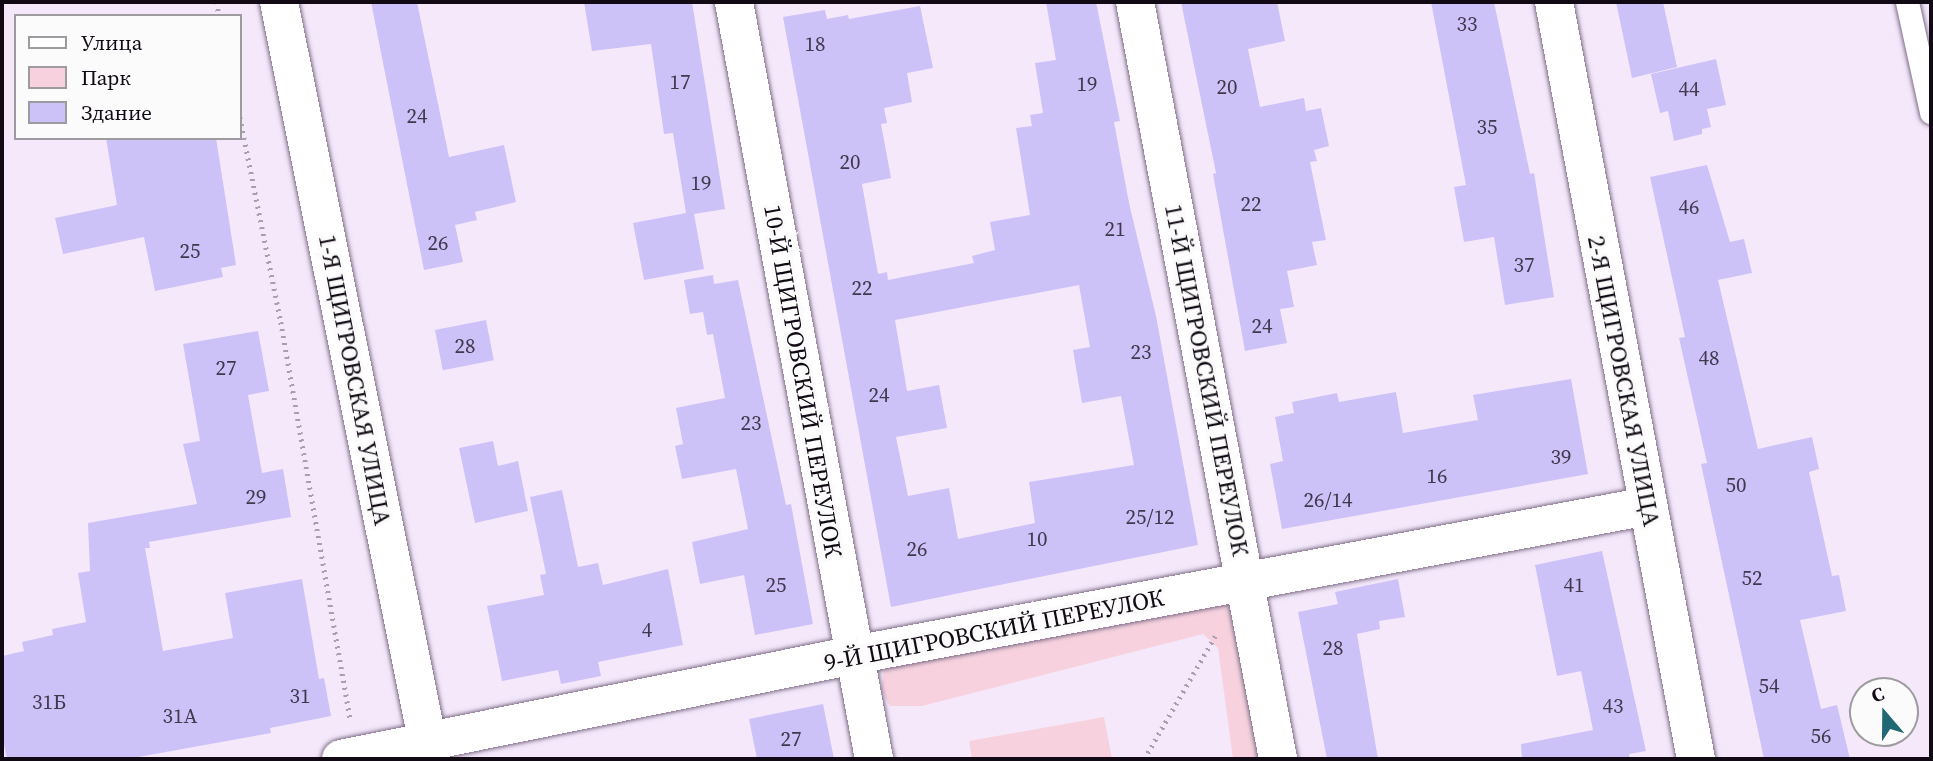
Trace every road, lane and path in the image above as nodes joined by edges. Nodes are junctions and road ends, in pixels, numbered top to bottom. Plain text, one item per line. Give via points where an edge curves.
1 (279, 2) edge
2 (734, 2) edge
3 (1135, 2) edge
4 (1554, 2) edge
5 (1907, 2) edge
6 (1931, 112) edge
7 (242, 127) edge
8 (1647, 506) junction
9 (1245, 583) junction
10 (854, 655) junction
11 (429, 752) edge
12 (352, 757) edge
13 (874, 759) edge
14 (1143, 759) edge
15 (1278, 759) edge
16 (1696, 759) edge

1 - 11 street, 1-Я ЩИГРОВСКАЯ УЛИЦА
2 - 10 street, 10-Й ЩИГРОВСКИЙ ПЕРЕУЛОК
3 - 9 street, 11-Й ЩИГРОВСКИЙ ПЕРЕУЛОК
4 - 8 street, 2-Я ЩИГРОВСКАЯ УЛИЦА
5 - 6 lane
7 - 12 path via 281,321
8 - 9 street, 9-Й ЩИГРОВСКИЙ ПЕРЕУЛОК
8 - 16 street, 2-Я ЩИГРОВСКАЯ УЛИЦА
9 - 10 street, 9-Й ЩИГРОВСКИЙ ПЕРЕУЛОК
9 - 14 path
9 - 15 street, 11-Й ЩИГРОВСКИЙ ПЕРЕУЛОК
10 - 11 street, 9-Й ЩИГРОВСКИЙ ПЕРЕУЛОК
10 - 13 street, 10-Й ЩИГРОВСКИЙ ПЕРЕУЛОК
11 - 12 street, 9-Й ЩИГРОВСКИЙ ПЕРЕУЛОК

